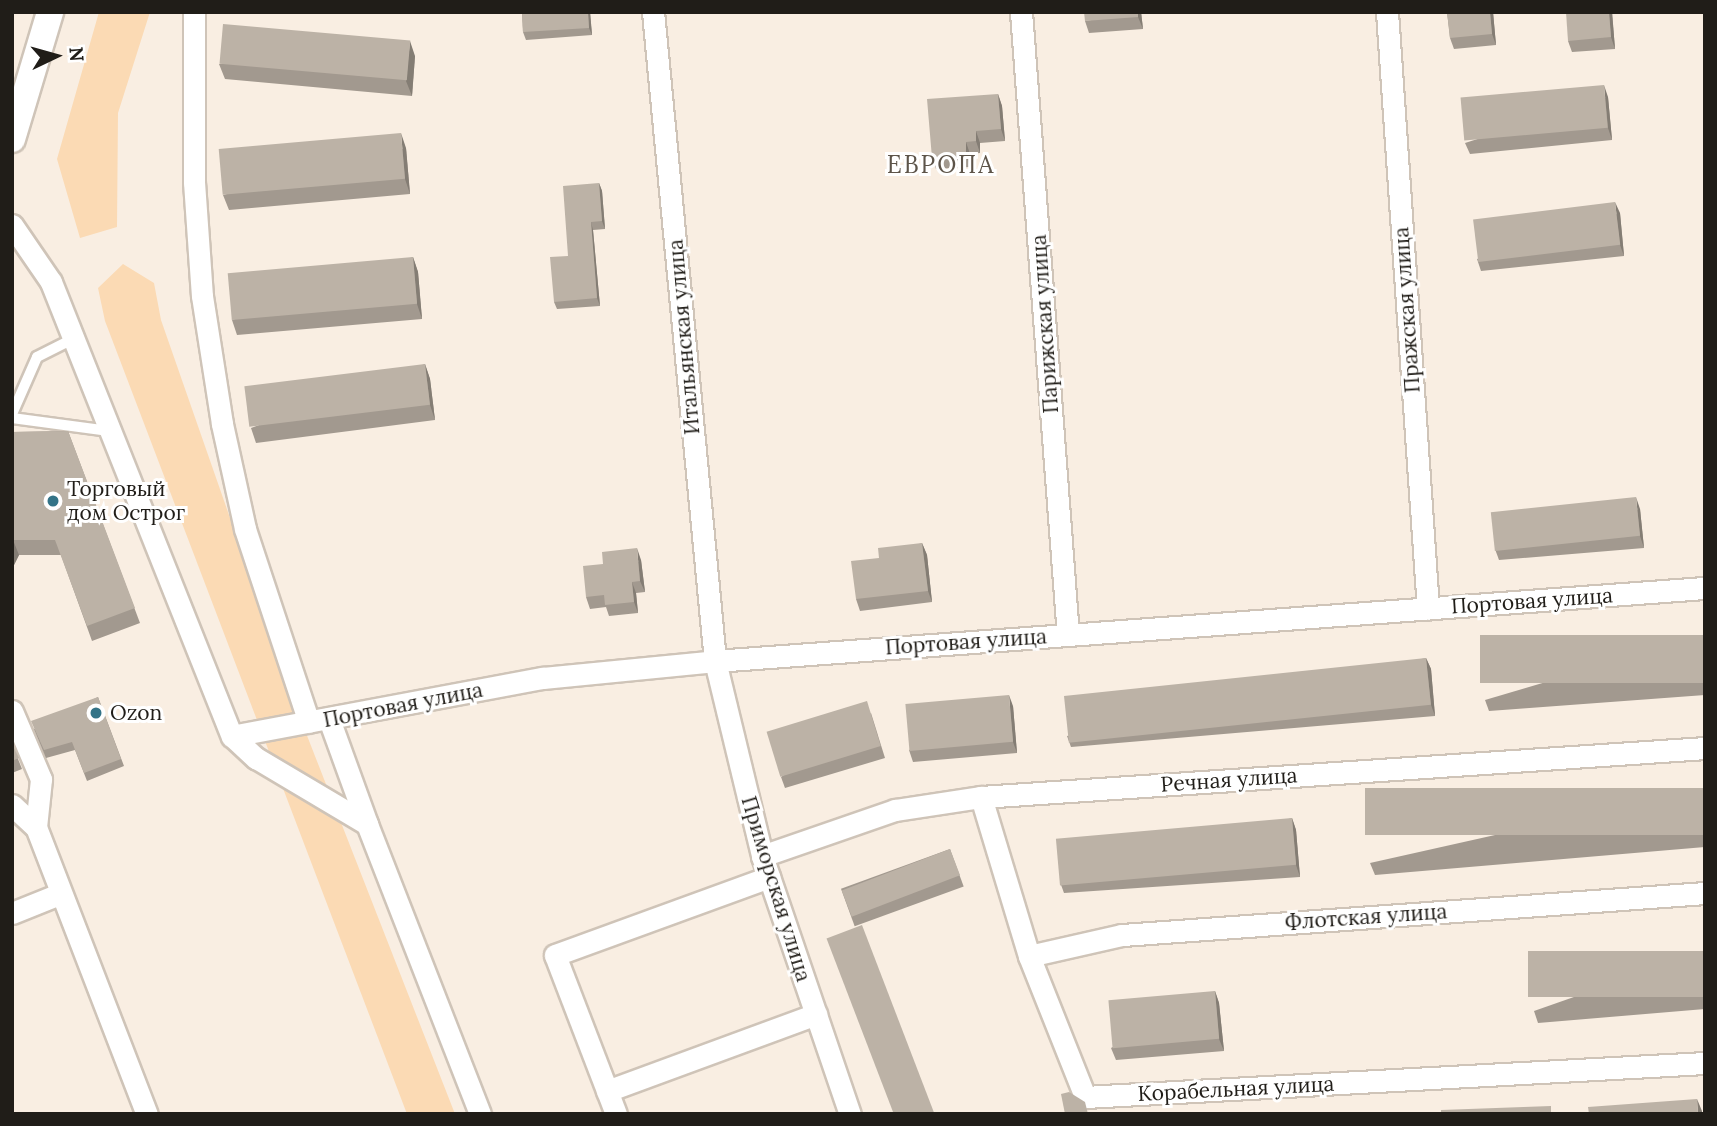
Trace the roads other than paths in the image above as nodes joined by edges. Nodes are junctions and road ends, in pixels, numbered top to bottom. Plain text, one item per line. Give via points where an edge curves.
1 (50, 12) edge
2 (194, 12) edge
3 (653, 12) edge
4 (1021, 12) edge
5 (1387, 12) edge
6 (20, 82) edge
7 (12, 139) edge
8 (12, 225) edge
9 (73, 339) junction
10 (12, 416) edge
11 (109, 431) junction
12 (1705, 588) edge
13 (1428, 609) junction
14 (1068, 635) junction
15 (715, 661) junction
16 (12, 711) edge
17 (319, 720) junction
18 (232, 736) junction
19 (1705, 748) edge
20 (981, 797) junction
21 (12, 805) edge
22 (367, 824) junction
23 (36, 827) junction
24 (762, 856) junction
25 (769, 877) junction
26 (1705, 893) edge
27 (59, 894) junction
28 (12, 913) edge
29 (1030, 956) junction
30 (816, 1014) junction
31 (1705, 1063) edge
32 (607, 1091) junction
33 (147, 1114) edge
34 (480, 1114) edge
35 (616, 1114) edge
36 (850, 1114) edge

1 - 6 street
2 - 17 street via 189,66 194,182 202,296 222,424 244,528
3 - 15 street, Итальянская улица
4 - 14 street, Парижская улица
5 - 13 street, Пражская улица
6 - 7 street
8 - 9 street via 51,282
9 - 10 lane via 37,357
9 - 11 street
10 - 11 lane
11 - 18 street
12 - 13 street, Портовая улица
13 - 14 street, Портовая улица
14 - 15 street, Портовая улица
15 - 17 street, Портовая улица via 543,678
15 - 24 street, Приморская улица
16 - 23 street via 41,779
17 - 18 street, Портовая улица
17 - 22 street
18 - 22 street via 257,758
19 - 20 street, Речная улица
20 - 24 street, Речная улица via 895,810
20 - 29 street, Корабельная улица
21 - 23 street
22 - 34 street
23 - 27 street
24 - 25 street, Приморская улица
25 - 30 street, Приморская улица
25 - 32 street via 555,955
26 - 29 street, Флотская улица via 1122,935
27 - 28 street
27 - 33 street
29 - 31 street, Корабельная улица via 1085,1097
30 - 32 street
30 - 36 street, Приморская улица
32 - 35 street

